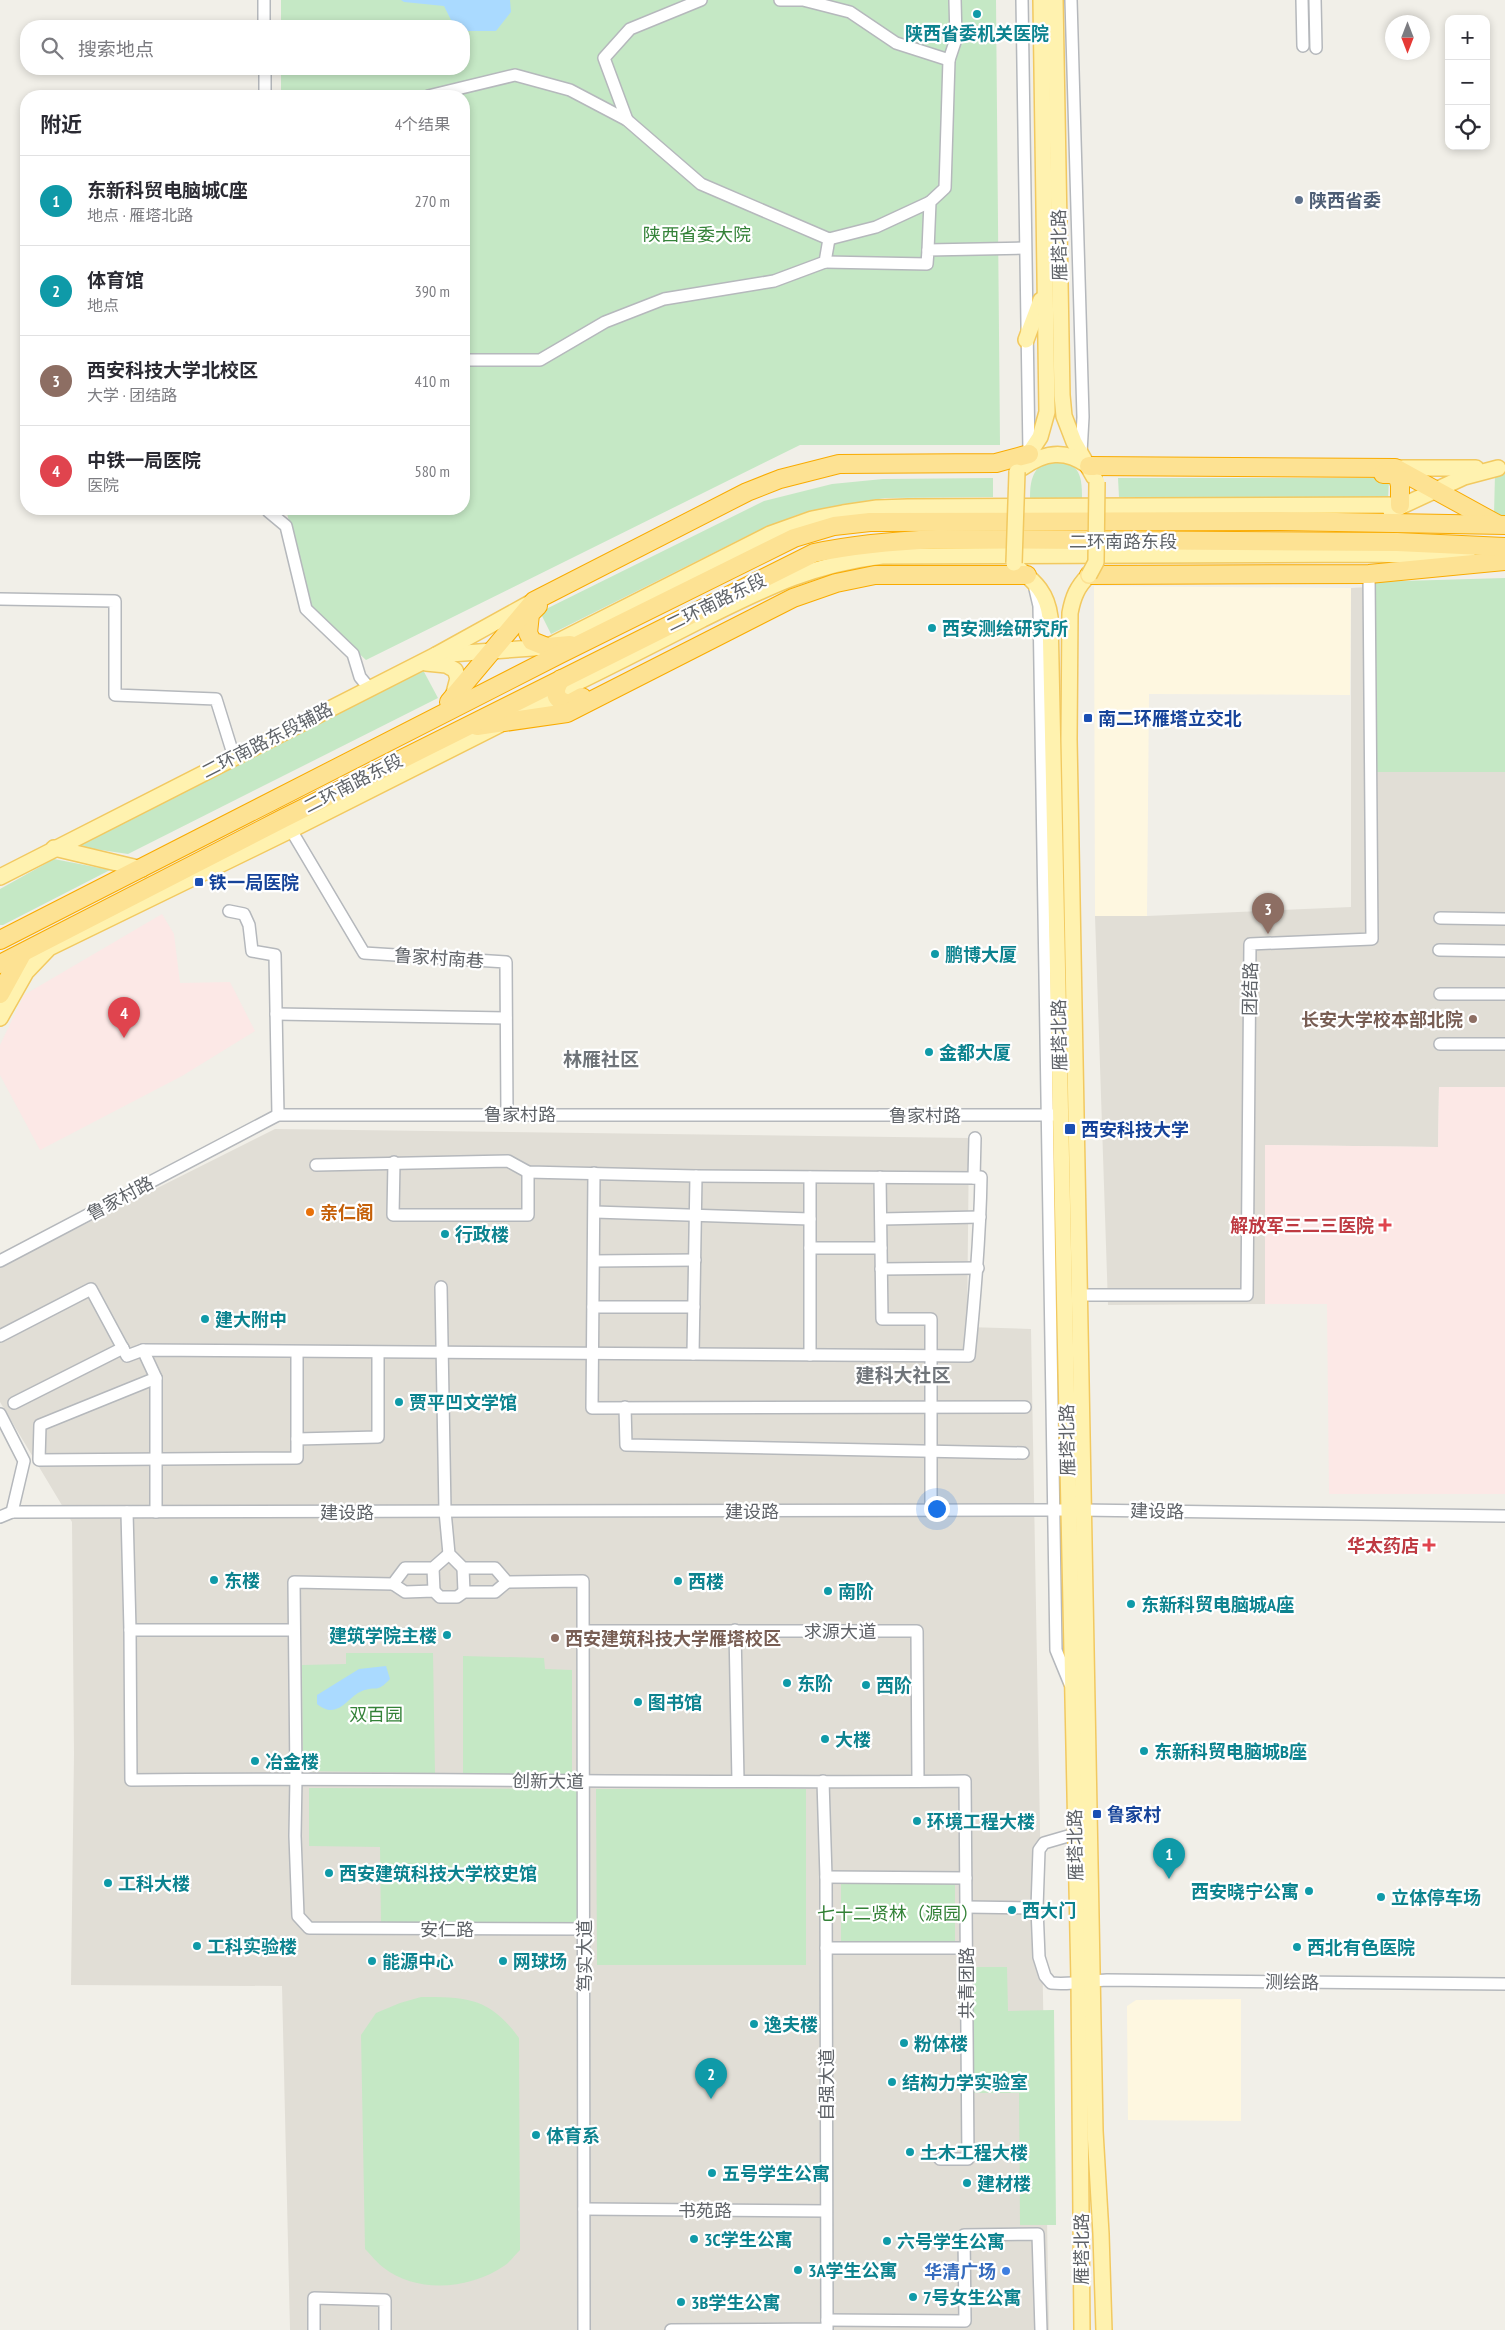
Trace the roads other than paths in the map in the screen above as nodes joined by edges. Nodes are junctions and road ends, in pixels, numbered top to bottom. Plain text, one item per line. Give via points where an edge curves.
1 (264, 0) edge
2 (701, 0) edge
3 (780, 0) edge
4 (955, 0) edge
5 (1022, 0) edge
6 (1041, 0) edge
7 (1055, 0) edge
8 (1072, 0) edge
9 (1302, 0) edge
10 (1315, 0) edge
11 (264, 20) edge
12 (1303, 46) dead end
13 (1316, 48) dead end
14 (949, 60) junction
15 (265, 75) edge
16 (265, 90) edge
17 (453, 90) edge
18 (627, 120) junction
19 (930, 202) junction
20 (828, 239) junction
21 (1025, 248) junction
22 (928, 250) junction
23 (825, 262) junction
24 (1044, 292) junction
25 (1026, 340) junction
26 (470, 360) edge
27 (1028, 454) junction
28 (1085, 460) junction
29 (1396, 468) junction
30 (1502, 468) edge
31 (1017, 472) junction
32 (1097, 482) junction
33 (1432, 490) junction
34 (1400, 505) junction
35 (273, 515) edge
36 (1369, 523) junction
37 (1502, 525) edge
38 (1505, 547) edge
39 (1505, 560) edge
40 (1024, 573) junction
41 (1369, 574) junction
42 (1089, 575) junction
43 (0, 599) edge
44 (534, 601) junction
45 (583, 643) junction
46 (556, 647) junction
47 (492, 652) junction
48 (436, 655) junction
49 (418, 664) junction
50 (561, 679) junction
51 (368, 688) junction
52 (557, 698) junction
53 (450, 701) junction
54 (505, 722) junction
55 (462, 729) junction
56 (404, 734) junction
57 (234, 757) junction
58 (291, 830) junction
59 (54, 848) junction
60 (142, 869) junction
61 (0, 877) edge
62 (229, 911) dead end
63 (1440, 918) dead end
64 (1505, 919) edge
65 (68, 929) junction
66 (5, 935) edge
67 (49, 948) junction
68 (1439, 950) dead end
69 (1505, 952) edge
70 (22, 954) junction
71 (0, 964) edge
72 (0, 994) edge
73 (1440, 994) dead end
74 (1505, 994) edge
75 (276, 1014) junction
76 (0, 1018) edge
77 (506, 1018) junction
78 (1440, 1044) dead end
79 (1505, 1044) edge
80 (506, 1114) junction
81 (278, 1115) junction
82 (1061, 1115) junction
83 (975, 1138) dead end
84 (394, 1162) junction
85 (316, 1165) dead end
86 (528, 1172) junction
87 (594, 1173) junction
88 (696, 1176) junction
89 (810, 1177) junction
90 (880, 1177) junction
91 (974, 1178) junction
92 (594, 1212) junction
93 (696, 1214) junction
94 (980, 1217) junction
95 (881, 1218) junction
96 (810, 1219) junction
97 (810, 1248) junction
98 (881, 1248) junction
99 (695, 1260) junction
100 (0, 1261) edge
101 (594, 1261) junction
102 (978, 1268) junction
103 (881, 1269) junction
104 (441, 1287) dead end
105 (1080, 1295) junction
106 (594, 1307) junction
107 (694, 1307) junction
108 (0, 1336) edge
109 (123, 1348) junction
110 (143, 1350) junction
111 (297, 1352) junction
112 (378, 1353) junction
113 (442, 1353) junction
114 (593, 1354) junction
115 (693, 1354) junction
116 (810, 1355) junction
117 (931, 1355) junction
118 (156, 1378) junction
119 (14, 1403) dead end
120 (931, 1407) junction
121 (1026, 1407) dead end
122 (625, 1408) junction
123 (0, 1414) edge
124 (297, 1439) junction
125 (931, 1451) junction
126 (1023, 1453) dead end
127 (156, 1460) junction
128 (931, 1510) junction
129 (1068, 1510) junction
130 (446, 1511) junction
131 (12, 1512) junction
132 (127, 1512) junction
133 (156, 1512) junction
134 (1505, 1516) edge
135 (0, 1517) edge
136 (449, 1554) junction
137 (433, 1568) junction
138 (463, 1568) junction
139 (507, 1582) junction
140 (393, 1584) junction
141 (434, 1591) junction
142 (464, 1592) junction
143 (130, 1630) junction
144 (294, 1630) junction
145 (736, 1630) junction
146 (583, 1631) junction
147 (296, 1778) junction
148 (965, 1780) joint
149 (584, 1781) junction
150 (738, 1781) junction
151 (823, 1781) junction
152 (918, 1781) junction
153 (1075, 1834) junction
154 (826, 1877) junction
155 (966, 1878) junction
156 (966, 1907) junction
157 (1037, 1908) junction
158 (584, 1929) junction
159 (826, 1948) junction
160 (966, 1948) junction
161 (1086, 1981) junction
162 (1505, 1984) edge
163 (940, 2159) dead end
164 (584, 2209) junction
165 (826, 2210) junction
166 (827, 2324) edge
167 (314, 2330) edge
168 (385, 2330) edge
169 (584, 2330) edge
170 (671, 2330) edge
171 (1041, 2330) edge
172 (1082, 2330) edge
173 (1104, 2330) edge

1 - 11 street
2 - 18 street via 630,29 604,58
3 - 14 street via 803,0 850,12 896,43
4 - 14 street via 956,39
5 - 21 street
6 - 24 main road, 雁塔北路
7 - 28 main road, 雁塔北路 via 1062,395 1064,416
8 - 28 street
9 - 12 street
10 - 13 street
14 - 19 street via 945,188
15 - 16 street
17 - 18 street via 515,75 570,90
18 - 20 street via 701,184
19 - 20 street via 876,228
19 - 22 street
20 - 23 street
21 - 22 street
21 - 25 street
22 - 23 street via 927,264
23 - 26 street via 774,282 664,299 605,322 540,360
24 - 25 main road
24 - 27 main road, 雁塔北路 via 1047,412 1040,437
25 - 27 street
27 - 31 main road, 雁塔北路
27 - 44 highway via 996,463 839,464 780,479 748,492
28 - 29 highway
28 - 31 main road via 1057,453 1034,460
28 - 32 main road, 雁塔北路
29 - 30 main road
29 - 33 highway
30 - 33 main road via 1464,476
31 - 40 main road, bridge
31 - 46 highway via 860,472 809,481 756,497 536,608 530,614 528,633 532,641
32 - 34 highway via 1118,474 1391,474 1400,482
32 - 42 main road, bridge via 1096,562
33 - 34 main road
33 - 37 highway
34 - 36 main road
34 - 46 main road via 908,507 843,513 812,519 748,543
35 - 51 street via 286,526 306,609 353,654 360,677
36 - 37 highway, 二环南路东段
36 - 45 highway, 二环南路东段 via 870,522 834,526 794,538
38 - 50 highway, 二环南路东段 via 1397,542 938,540 849,545 814,553
39 - 41 highway
39 - 52 main road via 1376,554 882,556 858,559 811,570 770,586 572,685
40 - 52 highway via 994,568 870,569 816,581 778,595 569,704
40 - 54 highway via 875,575 836,583 793,598 567,713
40 - 82 main road, 雁塔北路 via 1048,602 1050,617
41 - 42 highway
41 - 105 street, 团结路 via 1372,940 1250,944 1247,1295
42 - 82 main road, 雁塔北路 via 1073,596 1070,613
43 - 57 street via 115,601 115,695 216,699
44 - 47 highway
44 - 48 main road, 二环南路东段辅路
45 - 46 highway
45 - 56 highway, 二环南路东段
46 - 47 main road
46 - 53 highway
47 - 48 main road
47 - 53 highway
48 - 49 main road, 二环南路东段辅路
49 - 51 main road, 二环南路东段辅路
49 - 53 main road via 434,663 455,670 458,678
50 - 52 highway via 556,686
50 - 54 main road
50 - 55 highway, 二环南路东段
51 - 57 main road, 二环南路东段辅路
52 - 54 main road
53 - 56 highway via 420,717
54 - 55 highway
54 - 58 main road
55 - 65 highway, 二环南路东段
56 - 60 highway, 二环南路东段
57 - 59 main road, 二环南路东段辅路
58 - 67 main road
58 - 77 street, 鲁家村南巷 via 364,953 506,962
59 - 60 main road
59 - 61 main road, 二环南路东段辅路
60 - 66 highway, 二环南路东段
62 - 75 street via 244,914 249,925 252,951 276,955
63 - 64 street
65 - 67 main road
65 - 70 highway, 二环南路东段
67 - 76 main road via 26,972
68 - 69 street
70 - 71 highway, 二环南路东段
70 - 72 highway
73 - 74 street
75 - 77 street
75 - 81 street
77 - 80 street, 鲁家村南巷
78 - 79 street
80 - 81 street, 鲁家村路
80 - 82 street, 鲁家村路
81 - 100 street, 鲁家村路
82 - 105 main road, 雁塔北路
82 - 129 main road, 雁塔北路
83 - 91 street
84 - 85 street
84 - 86 street via 508,1161
84 - 86 street via 393,1215 528,1216
86 - 87 street
87 - 88 street
87 - 92 street
88 - 89 street
88 - 93 street
89 - 90 street
89 - 96 street
90 - 91 street
90 - 95 street
91 - 94 street via 981,1177
92 - 93 street
92 - 101 street
93 - 96 street
93 - 99 street
94 - 95 street
94 - 102 street
95 - 98 street
96 - 97 street
97 - 98 street
97 - 116 street
98 - 103 street
99 - 101 street
99 - 107 street
101 - 106 street
102 - 103 street
102 - 117 street via 969,1356
103 - 117 street via 882,1319 931,1319
104 - 113 street
105 - 129 main road, 雁塔北路
106 - 107 street
106 - 114 street
107 - 115 street
108 - 109 street via 91,1289
109 - 110 street via 127,1356
109 - 119 street
110 - 111 street
110 - 118 street
111 - 112 street
111 - 124 street
112 - 113 street
112 - 124 street via 378,1437
113 - 114 street
113 - 130 street
114 - 115 street
114 - 122 street via 592,1408
115 - 116 street
116 - 117 street
117 - 120 street
118 - 127 street
118 - 127 street via 40,1425 39,1460
120 - 121 street
120 - 122 street
120 - 125 street
122 - 125 street via 626,1445
123 - 131 street via 24,1461
124 - 127 street via 297,1458
125 - 126 street
125 - 128 street
127 - 133 street
128 - 129 street, 建设路
128 - 130 street, 建设路
129 - 134 street, 建设路
129 - 153 main road, 雁塔北路
129 - 161 main road, 雁塔北路
130 - 133 street, 建设路
130 - 136 street
131 - 132 street, 建设路
131 - 135 street, 建设路
132 - 133 street, 建设路
132 - 143 street
136 - 137 street
136 - 138 street
137 - 140 street via 405,1568
137 - 141 street
138 - 139 street via 495,1568
138 - 142 street
139 - 142 street via 495,1592
139 - 146 street, 笃实大道 via 582,1581
140 - 141 street via 405,1592
140 - 144 street via 294,1582
141 - 142 street via 440,1597 458,1597
143 - 144 street
143 - 147 street, 创新大道 via 131,1780
144 - 147 street
145 - 146 street, 求源大道
145 - 150 street
145 - 152 street, 求源大道 via 916,1631
146 - 149 street, 笃实大道
147 - 149 street, 创新大道
147 - 158 street, 安仁路 via 298,1916 309,1928
148 - 152 street, 创新大道
148 - 155 street, 共青团路
149 - 150 street, 创新大道
149 - 158 street, 笃实大道
150 - 151 street, 创新大道
151 - 152 street, 创新大道
151 - 154 street, 自强大道
153 - 157 street via 1044,1843 1039,1850
153 - 161 main road, 雁塔北路
154 - 155 street
154 - 159 street, 自强大道
155 - 156 street, 共青团路
156 - 157 street
156 - 160 street, 共青团路
157 - 161 street, 测绘路 via 1039,1957 1045,1976 1051,1983 1066,1985
158 - 164 street, 笃实大道
159 - 160 street
159 - 165 street, 自强大道
160 - 163 street, 共青团路 via 968,2159
161 - 162 street, 测绘路
161 - 172 main road, 雁塔北路
161 - 173 main road, 雁塔北路
164 - 165 street, 书苑路
164 - 169 street, 笃实大道
165 - 166 street, 自强大道
166 - 170 street
166 - 171 street via 965,2321 964,2235 1038,2234
167 - 168 street via 314,2298 385,2300

